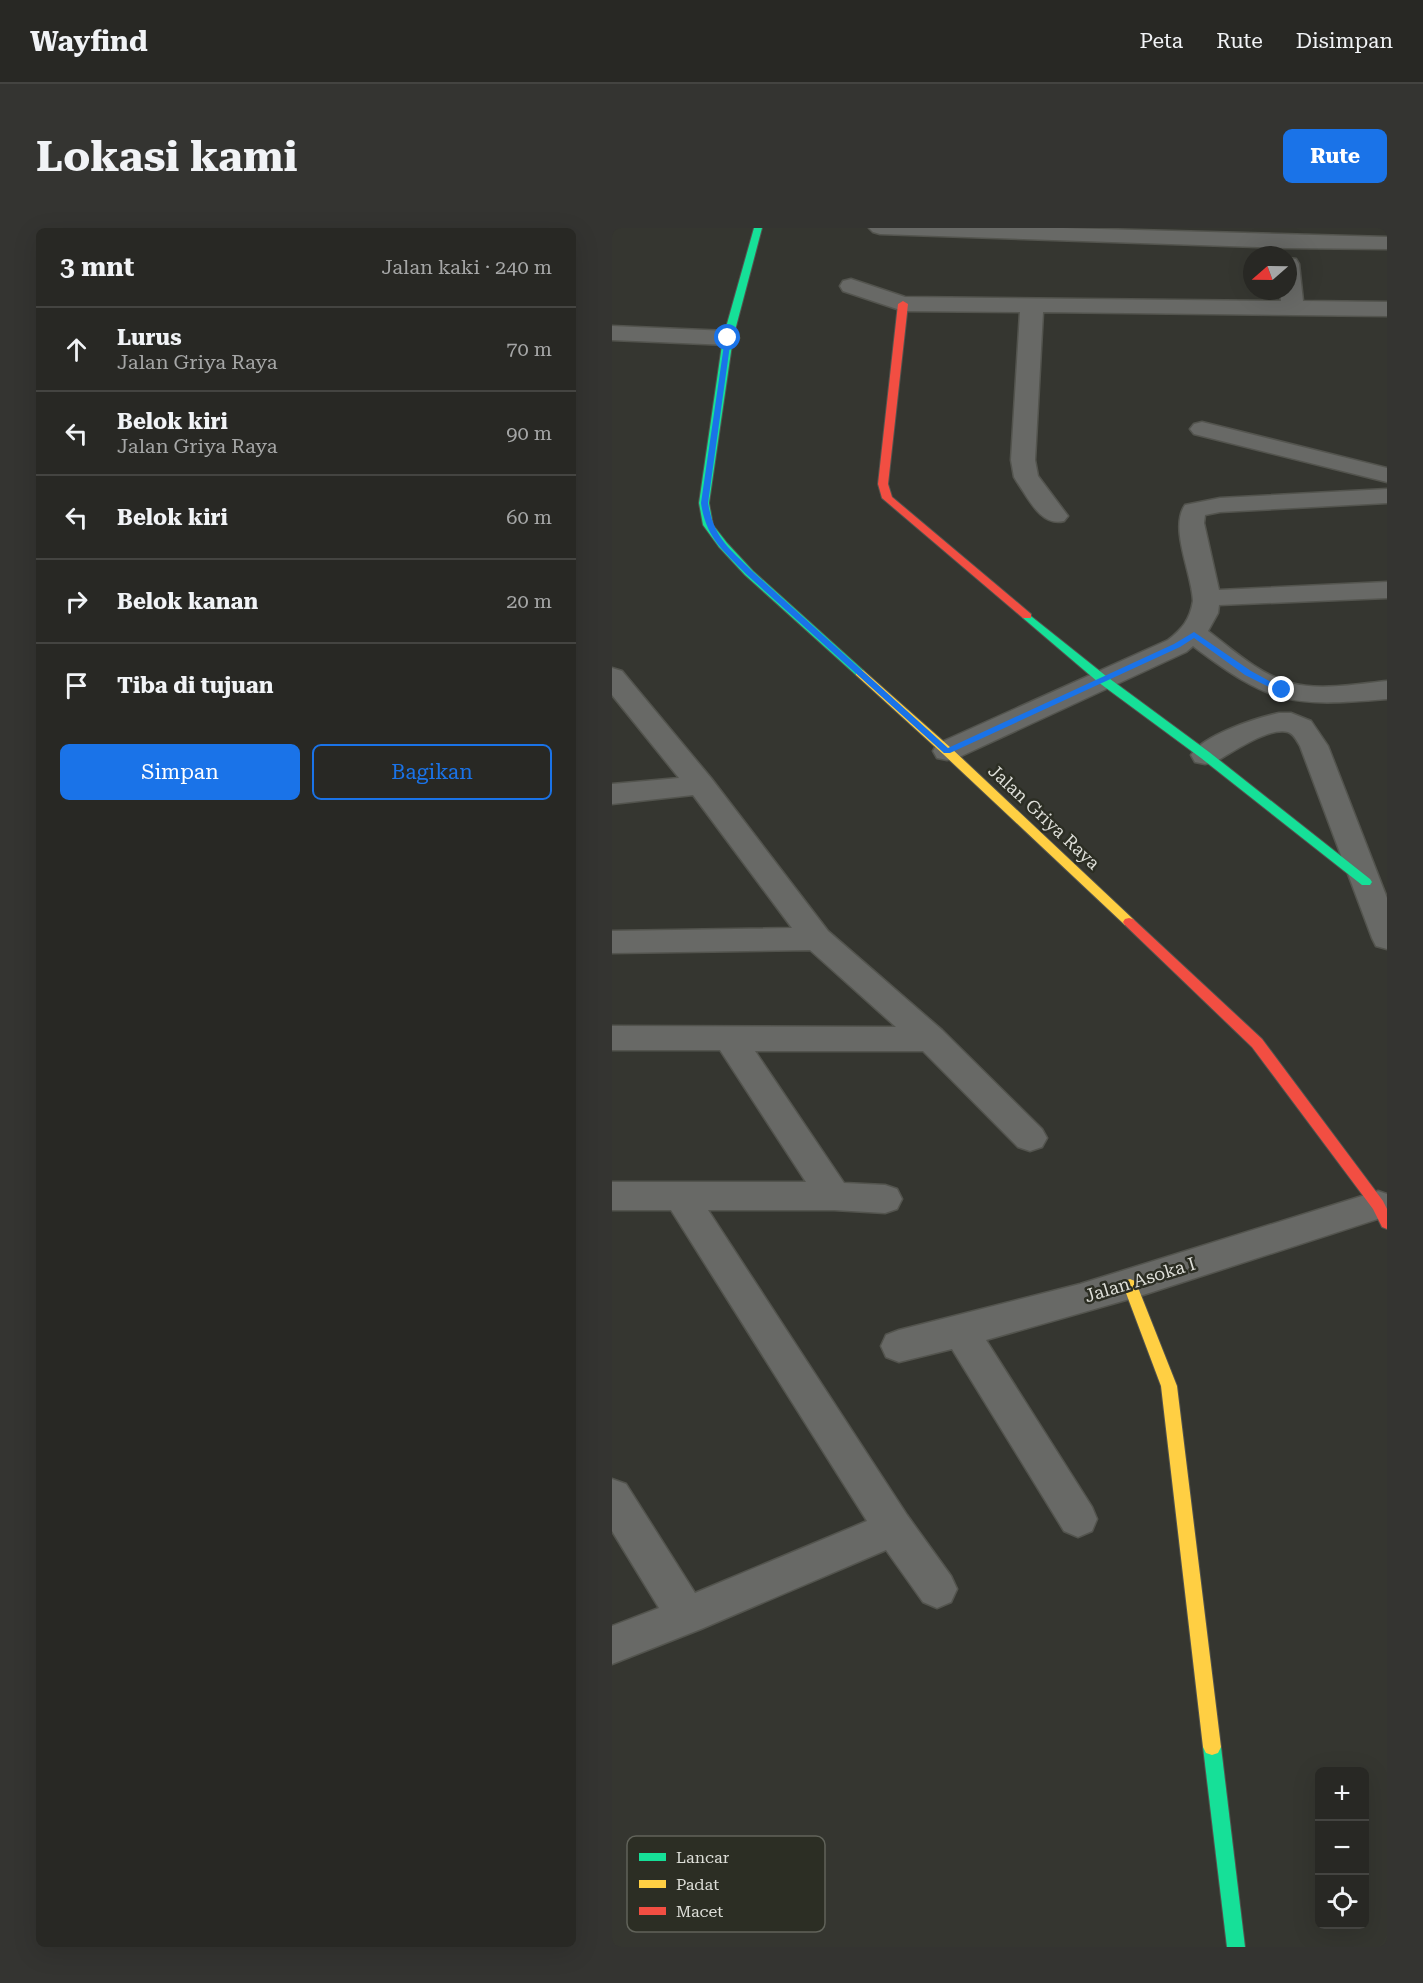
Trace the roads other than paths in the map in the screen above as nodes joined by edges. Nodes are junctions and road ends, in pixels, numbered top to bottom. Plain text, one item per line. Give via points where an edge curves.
1 (758, 228) edge
2 (880, 228) edge
3 (1285, 242) edge
4 (1387, 243) edge
5 (851, 286) dead end
6 (1292, 300) edge
7 (903, 304) junction
8 (1032, 304) junction
9 (1293, 309) junction
10 (1387, 309) edge
11 (612, 333) edge
12 (728, 338) junction
13 (1202, 429) dead end
14 (1387, 475) edge
15 (1387, 496) edge
16 (1055, 516) dead end
17 (1387, 590) edge
18 (1209, 598) junction
19 (1194, 634) junction
20 (612, 677) edge
21 (1102, 679) junction
22 (1387, 690) edge
23 (947, 751) junction
24 (1205, 755) junction
25 (701, 785) junction
26 (612, 794) edge
27 (1366, 882) junction
28 (1387, 938) edge
29 (817, 939) junction
30 (612, 942) edge
31 (612, 1038) edge
32 (730, 1039) junction
33 (931, 1039) junction
34 (1030, 1138) dead end
35 (680, 1195) junction
36 (612, 1196) edge
37 (834, 1196) junction
38 (885, 1199) dead end
39 (1382, 1214) edge
40 (1130, 1285) junction
41 (961, 1332) junction
42 (899, 1346) dead end
43 (613, 1498) edge
44 (1078, 1519) dead end
45 (893, 1527) junction
46 (937, 1588) dead end
47 (687, 1616) junction
48 (612, 1645) edge
49 (1236, 1947) edge

1 - 12 street, Jalan Griya Raya
2 - 3 street
3 - 4 street
5 - 7 street
6 - 9 street
7 - 8 street
7 - 21 street via 885,495
8 - 9 street
8 - 16 street via 1023,460 1026,477
9 - 10 street
11 - 12 street
12 - 23 street, Jalan Griya Raya via 704,503 708,525 749,573
13 - 14 street
15 - 18 street via 1220,505 1194,510 1191,532
17 - 18 street
18 - 19 street
19 - 21 street via 1177,646
19 - 22 street via 1248,673 1282,690 1305,695
20 - 25 street
21 - 23 street
21 - 24 street
23 - 39 street, Jalan Griya Raya via 1257,1043
24 - 27 street
24 - 27 street via 1273,722 1300,727 1314,746
25 - 26 street
25 - 29 street
27 - 28 street
29 - 30 street
29 - 33 street
31 - 32 street
32 - 33 street
32 - 37 street
33 - 34 street
35 - 36 street
35 - 37 street
35 - 45 street
37 - 38 street
39 - 40 street, Jalan Asoka I
40 - 41 street, Jalan Asoka I
40 - 49 street via 1169,1386
41 - 42 street, Jalan Asoka I
41 - 44 street
43 - 47 street
45 - 46 street
45 - 47 street
47 - 48 street

